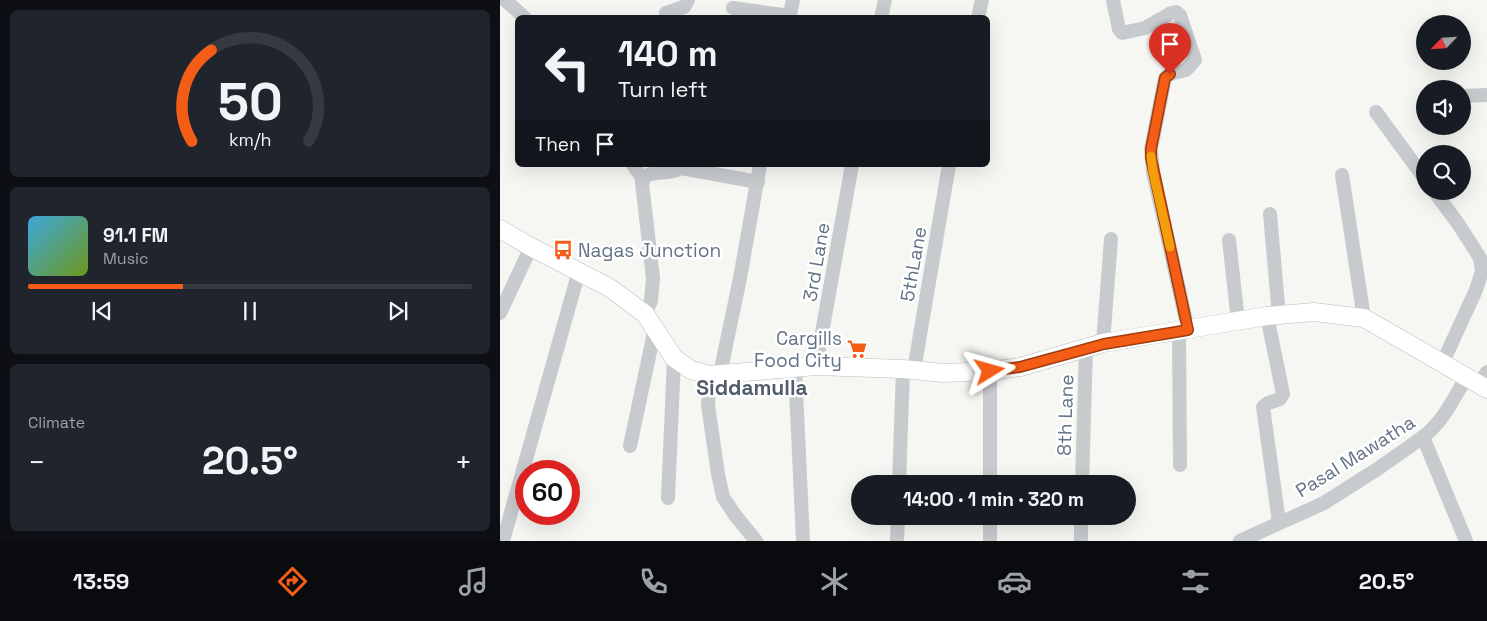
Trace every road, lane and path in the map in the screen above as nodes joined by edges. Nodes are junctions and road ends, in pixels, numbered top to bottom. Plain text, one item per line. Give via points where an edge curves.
1 (505, 0) edge
2 (688, 0) edge
3 (792, 0) edge
4 (885, 0) edge
5 (982, 0) edge
6 (1113, 0) edge
7 (733, 8) dead end
8 (666, 10) edge
9 (522, 15) edge
10 (777, 15) edge
11 (790, 15) edge
12 (882, 15) edge
13 (979, 15) edge
14 (1487, 94) edge
15 (1471, 95) edge
16 (1376, 112) dead end
17 (634, 167) edge
18 (682, 167) edge
19 (760, 167) edge
20 (852, 167) edge
21 (949, 167) edge
22 (1416, 167) edge
23 (1342, 175) dead end
24 (643, 179) junction
25 (758, 182) junction
26 (1440, 200) edge
27 (1270, 214) dead end
28 (500, 229) edge
29 (1111, 239) dead end
30 (1229, 240) dead end
31 (531, 247) junction
32 (579, 271) junction
33 (500, 313) edge
34 (1273, 316) junction
35 (1364, 318) junction
36 (650, 321) junction
37 (1238, 321) junction
38 (1183, 331) junction
39 (1104, 344) junction
40 (1086, 348) junction
41 (674, 358) junction
42 (1442, 364) junction
43 (816, 366) junction
44 (795, 368) junction
45 (909, 370) junction
46 (990, 371) junction
47 (715, 375) junction
48 (1480, 380) edge
49 (1423, 437) junction
50 (630, 446) dead end
51 (1180, 465) dead end
52 (900, 475) edge
53 (990, 475) edge
54 (1082, 475) edge
55 (668, 498) dead end
56 (1279, 522) junction
57 (898, 525) edge
58 (990, 525) edge
59 (1082, 525) edge
60 (503, 541) edge
61 (756, 541) edge
62 (803, 541) edge
63 (897, 541) edge
64 (990, 541) edge
65 (1081, 541) edge
66 (1240, 541) edge
67 (1466, 541) edge

1 - 9 street
2 - 8 street via 684,7
3 - 11 street
4 - 12 street
5 - 13 street
6 - 38 street via 1122,33 1145,28 1176,12 1180,15 1193,52 1194,60 1186,70 1165,78 1151,149
7 - 10 street
14 - 15 street
16 - 22 street
17 - 24 street
18 - 24 street via 669,173 652,173
18 - 25 street
19 - 25 street
20 - 43 street, 3rd Lane
21 - 45 street, 5thLane
23 - 35 street
24 - 36 street via 653,278
25 - 47 street via 740,278
26 - 42 street via 1480,258 1482,271
27 - 34 street
28 - 31 main road
29 - 39 street
30 - 37 street
31 - 32 main road
31 - 33 street
32 - 36 main road via 610,288
32 - 60 street
34 - 35 main road via 1314,312
34 - 37 main road
34 - 56 street via 1283,394 1280,399 1263,407
35 - 42 main road
36 - 41 main road
36 - 50 street
37 - 38 main road
38 - 39 main road
38 - 51 street
39 - 40 main road
40 - 46 main road via 1020,367
40 - 54 street, 8th Lane
41 - 47 main road via 691,370
41 - 55 street
42 - 48 main road
43 - 44 main road
43 - 45 main road
44 - 47 main road
44 - 62 street
45 - 46 main road via 943,373
45 - 52 street, 5thLane
46 - 53 street
47 - 61 street via 708,405 723,496
48 - 49 street, Pasal Mawatha
49 - 56 street, Pasal Mawatha via 1324,503
49 - 67 street
56 - 66 street, Pasal Mawatha
57 - 63 street
58 - 64 street
59 - 65 street

